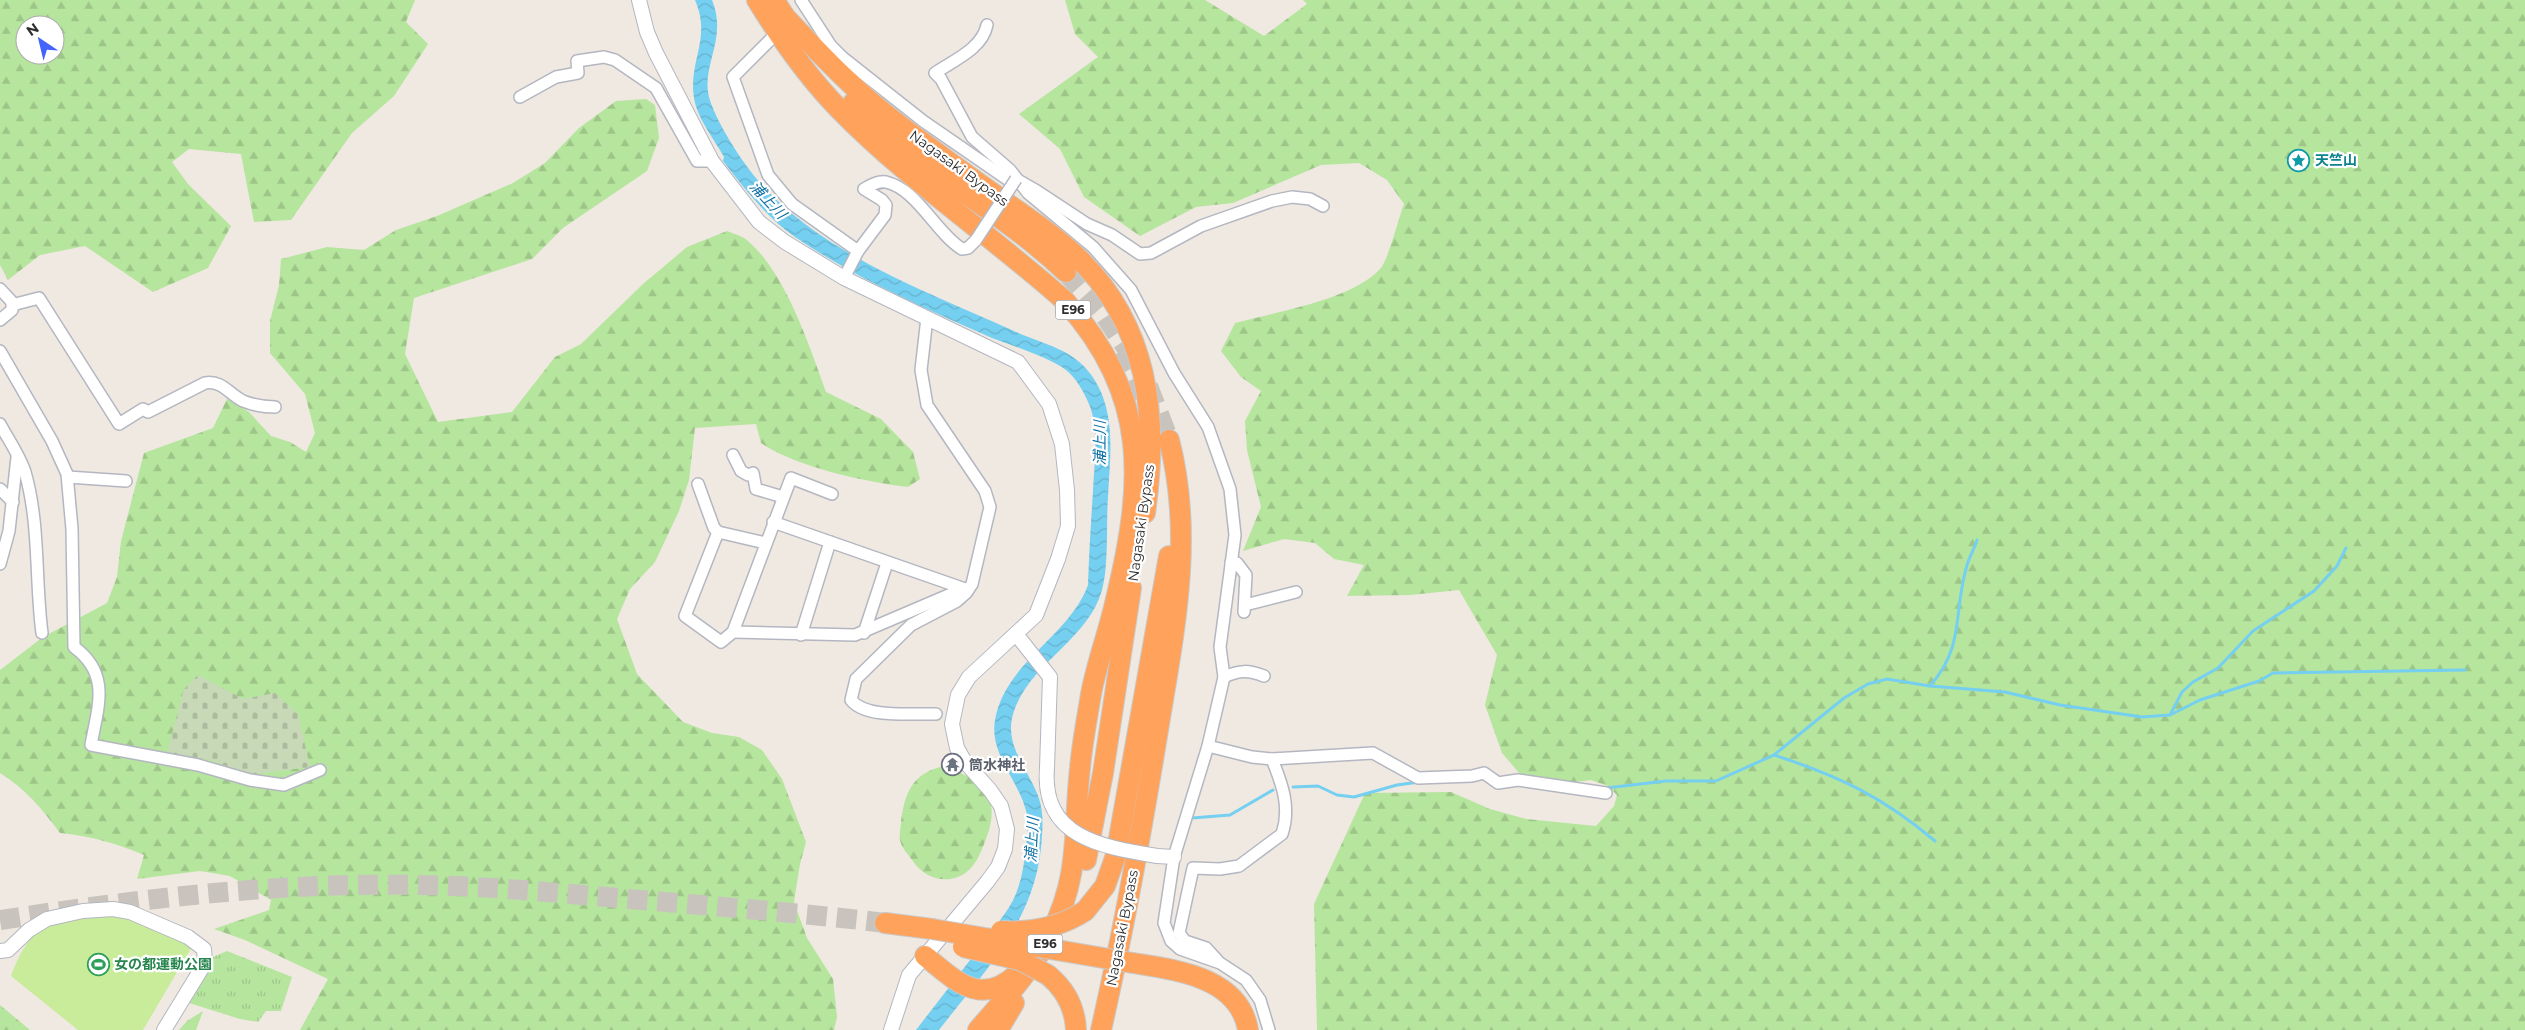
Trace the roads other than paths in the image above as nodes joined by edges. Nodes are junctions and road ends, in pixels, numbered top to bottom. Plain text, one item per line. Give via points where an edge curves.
1 (638, 0) edge
2 (757, 0) edge
3 (774, 0) edge
4 (804, 4) edge
5 (788, 24) junction
6 (987, 25) dead end
7 (772, 38) dead end
8 (520, 97) dead end
9 (712, 161) junction
10 (899, 164) junction
11 (1016, 179) junction
12 (1323, 206) dead end
13 (858, 251) junction
14 (1066, 272) tunnel mouth
15 (845, 275) junction
16 (0, 290) edge
17 (12, 305) junction
18 (927, 318) junction
19 (0, 320) edge
20 (0, 351) edge
21 (1116, 354) tunnel mouth
22 (275, 407) dead end
23 (0, 424) edge
24 (1169, 440) tunnel mouth
25 (733, 455) dead end
26 (17, 457) junction
27 (1162, 463) tunnel mouth
28 (68, 477) junction
29 (126, 481) dead end
30 (698, 484) dead end
31 (0, 489) edge
32 (832, 494) dead end
33 (783, 497) junction
34 (13, 502) junction
35 (1182, 506) junction
36 (773, 522) junction
37 (718, 532) junction
38 (830, 542) junction
39 (765, 543) junction
40 (1169, 556) junction
41 (888, 563) junction
42 (1232, 563) junction
43 (0, 564) edge
44 (967, 592) junction
45 (1296, 592) dead end
46 (733, 632) junction
47 (42, 633) dead end
48 (864, 633) junction
49 (1016, 634) junction
50 (801, 635) junction
51 (1264, 676) dead end
52 (1224, 677) junction
53 (936, 714) dead end
54 (1208, 746) junction
55 (1272, 759) junction
56 (320, 770) dead end
57 (1606, 794) dead end
58 (1174, 857) junction
59 (1062, 907) junction
60 (885, 926) tunnel mouth
61 (928, 941) junction
62 (0, 951) edge
63 (1220, 963) junction
64 (1132, 967) junction
65 (1018, 994) junction
66 (164, 1030) edge
67 (891, 1030) edge
68 (978, 1030) edge
69 (987, 1030) edge
70 (998, 1030) edge
71 (1076, 1030) edge
72 (1095, 1030) edge
73 (1101, 1030) edge
74 (1115, 1030) edge
75 (1237, 1030) edge
76 (1248, 1030) edge
77 (1269, 1030) edge

1 - 9 street via 656,53
2 - 10 highway, Nagasaki Bypass / E96 via 815,84
3 - 5 highway, Nagasaki Bypass / E96
4 - 5 street
4 - 11 street via 831,46 868,80 1007,178
5 - 14 highway, Nagasaki Bypass / E96 via 831,80 886,135 1044,252
5 - 65 highway, Nagasaki Bypass / E96 via 863,96 1076,255 1119,312 1134,343 1145,382 1151,435 1148,493 1082,882 1057,942
6 - 11 street via 974,47 935,73 941,78 972,137
7 - 13 street via 733,77 768,175 792,204
8 - 9 street via 556,77 578,73 577,61 604,57 615,60 656,88 697,161
9 - 15 street via 759,222 784,242
10 - 21 highway, Nagasaki Bypass / E96 via 1052,275 1093,320
10 - 59 highway, Nagasaki Bypass / E96 via 1065,301 1086,325 1108,359 1128,412 1135,467 1131,523 1086,722 1079,769 1075,857
11 - 12 street via 1140,254 1151,253 1201,226 1272,200 1310,199
11 - 13 street, bridge via 976,240 962,249 951,242 907,194 887,182 876,183 864,189 882,200 886,206 885,214
11 - 42 street via 1092,247 1131,290 1174,373 1208,427 1230,489 1235,535
13 - 15 street
15 - 18 street
16 - 17 street
17 - 19 street via 12,310
17 - 22 street via 39,298 119,424 143,409 148,412 212,382 243,401
18 - 44 street via 921,370 927,405 985,491 990,507 985,538
18 - 49 street via 1018,362 1049,404 1062,444 1068,526 1036,615
20 - 28 street via 52,441
23 - 26 street
24 - 35 highway, Nagasaki Bypass
25 - 33 street via 741,471 748,475 753,473 756,489
26 - 34 street
26 - 47 street via 24,470 33,512
27 - 40 highway, Nagasaki Bypass via 1169,505
28 - 29 street
28 - 56 street via 74,647 94,666 99,680 100,697 90,744 198,765 250,780 284,784
30 - 37 street
31 - 34 street
32 - 33 street via 791,478
33 - 36 street
34 - 43 street
35 - 73 highway, Nagasaki Bypass via 1176,619 1141,827
35 - 74 highway via 1189,555 1186,628
36 - 38 street
36 - 39 street
37 - 39 street
37 - 46 street via 686,616 721,642
38 - 41 street
38 - 50 street
39 - 46 street
40 - 61 highway, bridge via 1116,856 1105,886 1085,911 1064,922 1024,931
40 - 72 highway, Nagasaki Bypass via 1165,620 1146,758
41 - 44 street
41 - 48 street
42 - 45 street via 1237,563 1246,575 1244,608
42 - 52 street via 1220,647
44 - 48 street via 951,594
44 - 53 street via 957,601 911,625 856,679 850,694 853,703 869,711
46 - 50 street via 771,631
48 - 50 street
49 - 58 street, bridge via 1048,670 1051,694 1045,785 1058,816 1077,833 1099,845
49 - 61 street via 969,677 958,695 952,724 957,748 965,762 1001,806 1006,829 1005,849 988,882
51 - 52 street via 1248,670
52 - 54 street
54 - 55 street
54 - 58 street
55 - 57 street via 1372,753 1418,778 1484,773 1498,783 1518,780
55 - 63 street via 1287,810 1282,834 1239,866 1193,868 1179,933 1185,941 1206,948
58 - 63 street via 1164,923 1166,933 1180,949
59 - 61 highway via 1031,958 999,988 982,990 965,986 946,973
59 - 68 highway, Nagasaki Bypass / E96 via 1034,962
60 - 61 highway
61 - 64 highway, bridge
61 - 67 street via 909,976
61 - 71 highway, bridge via 1020,960 1048,975 1070,1001
62 - 66 street via 8,950 29,930 47,919 98,909 130,912 188,937 204,949 204,963
63 - 77 street via 1246,980 1262,1006
64 - 75 highway via 1196,985 1216,998
64 - 76 highway via 1183,972 1220,987 1238,1008
65 - 69 highway, Nagasaki Bypass / E96
65 - 70 highway

